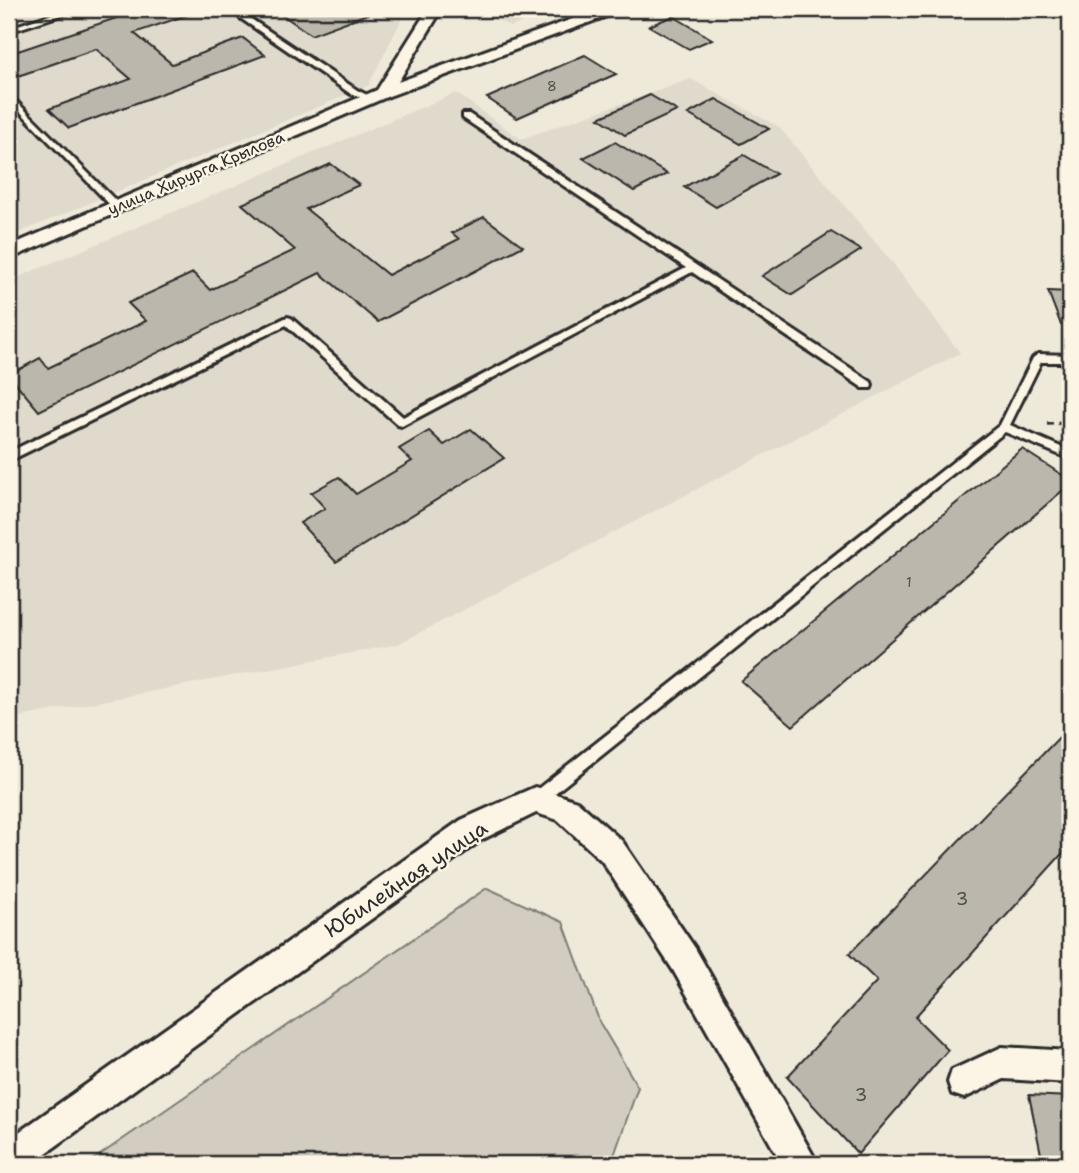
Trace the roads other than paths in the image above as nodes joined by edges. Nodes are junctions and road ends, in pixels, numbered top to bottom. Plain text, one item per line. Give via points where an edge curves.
1 (75, 9) edge
2 (231, 9) edge
3 (435, 9) edge
4 (613, 9) edge
5 (9, 30) edge
6 (9, 96) edge
7 (377, 96) junction
8 (466, 116) dead end
9 (117, 207) junction
10 (9, 253) edge
11 (691, 269) junction
12 (1070, 359) edge
13 (867, 385) dead end
14 (1003, 428) junction
15 (1070, 455) edge
16 (9, 457) edge
17 (535, 800) junction
18 (1070, 1067) edge
19 (964, 1082) dead end
20 (9, 1159) edge
21 (801, 1164) edge

1 - 5 lane
2 - 7 lane via 354,92
3 - 7 street
4 - 7 street, улица Хирурга Крылова
6 - 9 lane
7 - 9 street, улица Хирурга Крылова
8 - 11 lane
9 - 10 street, улица Хирурга Крылова
11 - 13 lane
11 - 16 lane via 402,422 287,320
12 - 14 lane via 1038,358
14 - 15 lane
14 - 17 lane
17 - 20 street, Юбилейная улица via 471,830
17 - 21 street via 567,810 611,851 684,959
18 - 19 street via 1002,1063

